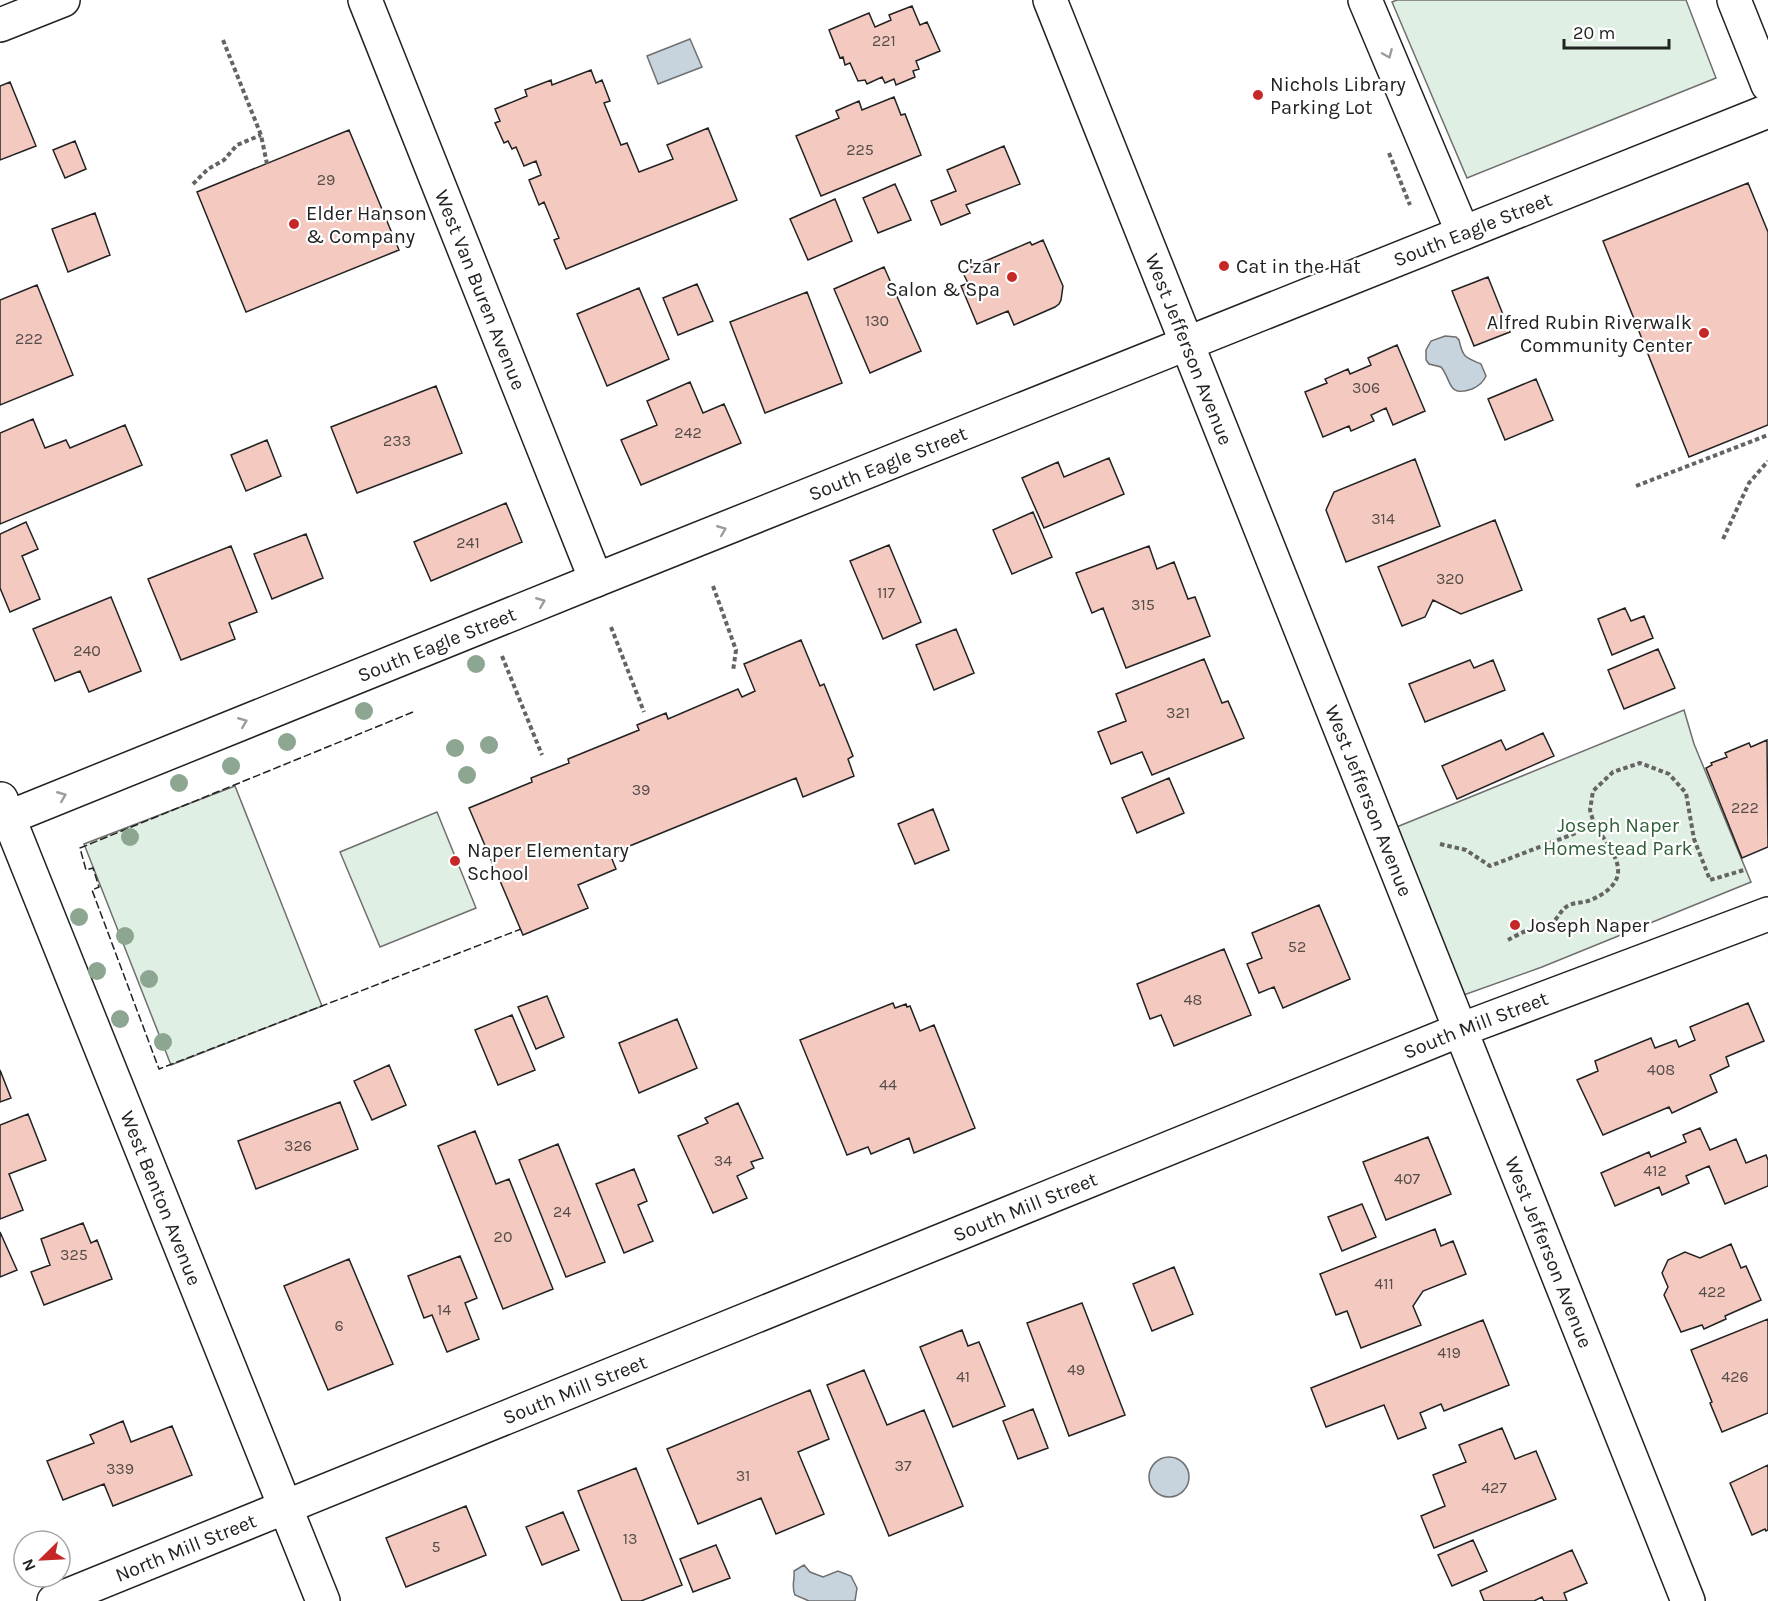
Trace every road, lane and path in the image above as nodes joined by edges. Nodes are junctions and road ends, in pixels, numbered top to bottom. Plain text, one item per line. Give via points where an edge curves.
1 (365, 0) edge
2 (1050, 0) edge
3 (1365, 0) edge
4 (1734, 0) edge
5 (53, 2) edge
6 (2, 17) edge
7 (223, 40) dead end
8 (1768, 85) edge
9 (1768, 111) edge
10 (261, 135) junction
11 (267, 164) dead end
12 (193, 184) dead end
13 (1463, 233) junction
14 (1187, 344) junction
15 (1768, 435) edge
16 (1768, 461) edge
17 (1636, 486) dead end
18 (1723, 539) dead end
19 (596, 580) junction
20 (713, 586) dead end
21 (610, 627) dead end
22 (501, 652) dead end
23 (733, 670) dead end
24 (644, 712) dead end
25 (542, 755) dead end
26 (3, 812) edge
27 (1594, 824) junction
28 (1440, 844) dead end
29 (1743, 870) dead end
30 (1768, 914) edge
31 (1508, 940) dead end
32 (1460, 1030) junction
33 (286, 1507) junction
34 (54, 1601) edge
35 (323, 1601) edge
36 (1688, 1601) edge

1 - 19 street, West Van Buren Avenue
2 - 14 street, West Jefferson Avenue
3 -> 13 street
4 - 8 street
5 - 6 street
7 - 10 path
9 - 13 street, South Eagle Street
10 - 11 path
10 - 12 path via 237,145
13 - 14 street, South Eagle Street
19 -> 14 street, South Eagle Street
14 - 32 street, West Jefferson Avenue
15 - 17 path
16 - 18 path via 1749,483
26 -> 19 street, South Eagle Street
20 - 23 path via 736,650
21 - 24 path
22 - 25 path
26 - 33 street, West Benton Avenue
27 - 28 path via 1490,866 1466,850
27 - 29 path via 1590,810 1593,791 1613,772 1640,763 1669,774 1686,793 1694,839 1710,880
27 - 31 path via 1616,855 1619,875 1614,885 1562,910 1549,927
30 - 32 street, South Mill Street
32 - 33 street, South Mill Street
32 - 36 street, West Jefferson Avenue
33 - 34 street, North Mill Street
33 - 35 street, West Benton Avenue

